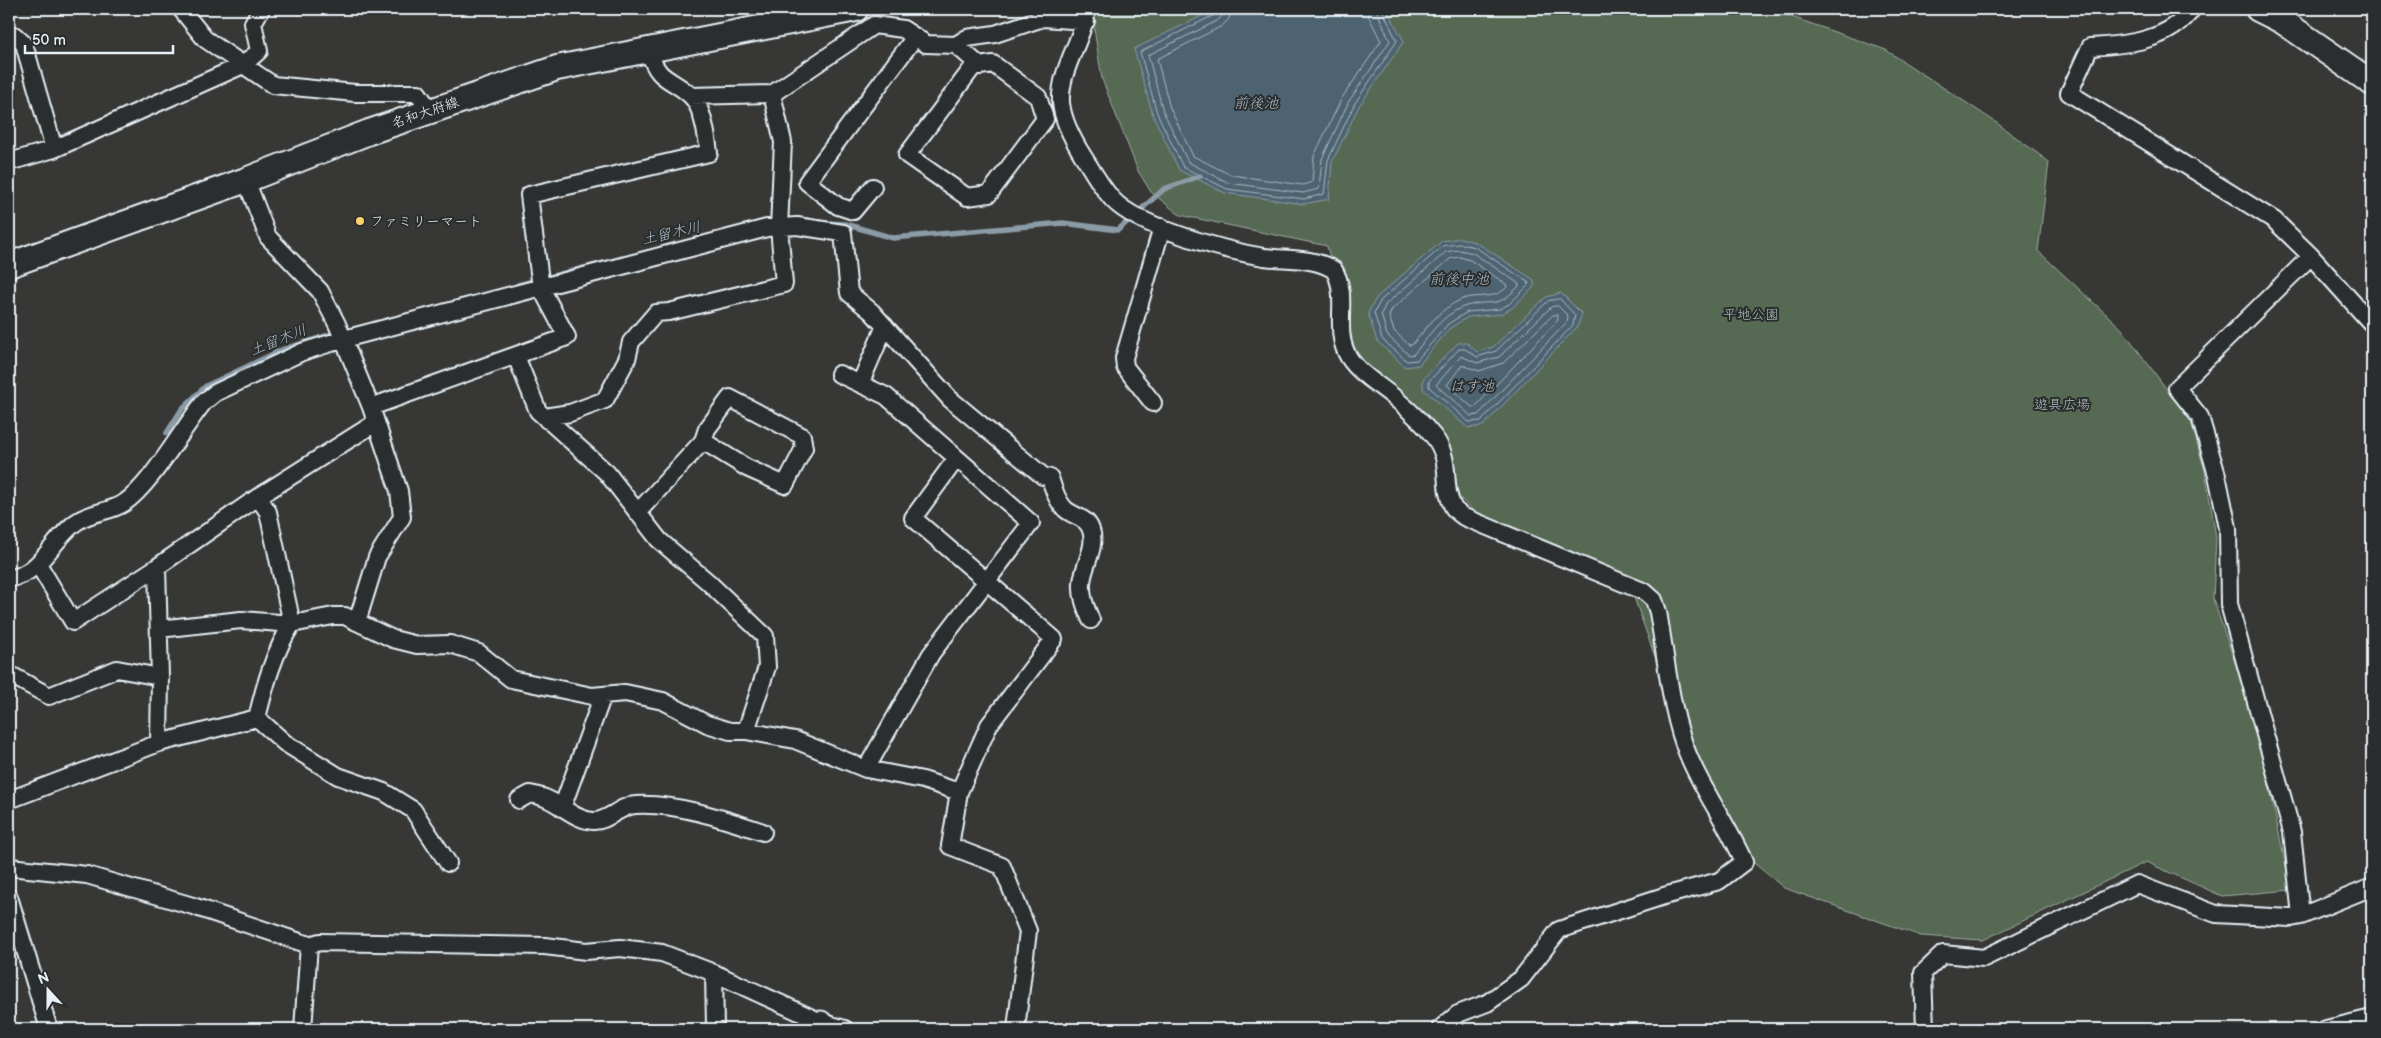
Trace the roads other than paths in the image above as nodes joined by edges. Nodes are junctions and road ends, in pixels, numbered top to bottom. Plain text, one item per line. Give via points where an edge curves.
1 (181, 9) edge
2 (261, 9) edge
3 (856, 9) edge
4 (2192, 9) edge
5 (2258, 9) edge
6 (802, 14) edge
7 (1086, 15) edge
8 (9, 36) edge
9 (915, 36) junction
10 (956, 45) junction
11 (649, 51) junction
12 (976, 63) junction
13 (243, 65) junction
14 (2372, 83) edge
15 (772, 94) junction
16 (691, 96) junction
17 (430, 110) junction
18 (54, 149) junction
19 (9, 162) edge
20 (246, 180) junction
21 (873, 187) dead end
22 (779, 227) junction
23 (1162, 227) junction
24 (2311, 256) junction
25 (9, 265) edge
26 (540, 281) junction
27 (2372, 324) edge
28 (885, 326) junction
29 (341, 332) junction
30 (516, 356) junction
31 (838, 374) dead end
32 (860, 384) junction
33 (1153, 403) dead end
34 (371, 407) junction
35 (547, 420) junction
36 (375, 423) junction
37 (703, 441) junction
38 (956, 459) junction
39 (258, 497) junction
40 (637, 513) junction
41 (38, 564) junction
42 (157, 567) junction
43 (9, 578) edge
44 (988, 581) junction
45 (1092, 620) dead end
46 (357, 622) junction
47 (292, 624) junction
48 (159, 629) junction
49 (9, 674) edge
50 (160, 677) junction
51 (603, 695) junction
52 (257, 718) junction
53 (746, 731) junction
54 (159, 743) junction
55 (866, 769) junction
56 (959, 792) junction
57 (9, 800) edge
58 (519, 800) dead end
59 (562, 808) junction
60 (763, 832) dead end
61 (448, 863) dead end
62 (9, 868) edge
63 (2372, 887) edge
64 (9, 897) edge
65 (2302, 916) junction
66 (308, 945) junction
67 (714, 972) junction
68 (2372, 1018) edge
69 (821, 1026) edge
70 (49, 1029) edge
71 (303, 1029) edge
72 (712, 1029) edge
73 (845, 1029) edge
74 (1016, 1029) edge
75 (1440, 1029) edge
76 (1924, 1029) edge
77 (2326, 1029) edge

1 - 13 street via 205,39
2 - 13 street via 253,22 259,50
3 - 6 main road, 名和大府線
4 - 24 street via 2185,19 2142,41 2090,47 2069,93 2274,220
5 - 14 main road via 2282,21
6 - 11 main road, 名和大府線
7 - 10 street via 1044,18 995,34 967,38
7 - 23 street via 1064,75 1062,91 1063,112 1071,136 1114,201 1143,220
8 - 18 street via 14,35 24,44
9 - 10 street via 926,44
9 - 15 street via 903,29 874,25
9 - 21 street via 807,182 838,206 853,211
10 - 12 street
11 - 16 street via 653,65 666,80
11 - 17 main road, 名和大府線 via 557,68
12 - 12 street via 980,66 993,64 1038,97 1045,119 989,194 967,197 907,155
13 - 17 street via 273,85 290,88 418,93
13 - 18 street
15 - 16 street
15 - 22 street via 783,142
16 - 26 street via 705,126 709,154 529,196
17 - 20 main road, 名和大府線
18 - 19 street
20 - 25 main road, 名和大府線
20 - 29 street via 268,237 320,291
22 - 26 street
22 - 28 street via 804,227 844,234 848,293
22 - 35 street via 784,284 656,313 631,342 627,360 604,400
23 - 33 street via 1124,358 1125,368
23 - 75 street via 1211,245 1263,257 1319,262 1334,270 1341,289 1340,332 1348,355 1356,367 1399,401 1434,437 1446,461 1453,508 1464,517 1645,592 1654,600 1680,733 1689,758 1732,833 1744,862 1719,881 1559,930 1521,979 1487,1003 1458,1014
24 - 27 street
24 - 65 street via 2176,388 2200,417 2217,475 2228,528 2229,604 2292,832
26 - 29 street via 468,305
26 - 30 street via 567,337
28 - 32 street
28 - 45 street via 950,399 1037,471 1050,478 1065,509 1083,518 1091,530 1092,542 1082,582 1082,598
29 - 34 street
29 - 41 street via 215,393 194,414 149,477 124,503 77,521
30 - 34 street
30 - 35 street via 538,411
31 - 32 street
32 - 38 street via 886,396
34 - 36 street
35 - 40 street via 607,473
36 - 39 street
36 - 46 street via 399,491 402,517 377,557
37 - 37 street via 707,429 730,398 802,436 804,448 785,485 747,468
37 - 40 street
38 - 44 street via 1031,523
38 - 44 street via 913,518
39 - 42 street
39 - 47 street via 268,512
40 - 53 street via 659,540 765,636 767,667
41 - 42 street via 73,622
41 - 43 street
42 - 48 street
44 - 55 street via 931,654
44 - 56 street via 1054,639 989,725
46 - 47 street via 344,616 333,616
46 - 51 street via 417,645 450,644 479,653 512,680 592,696
47 - 48 street via 241,620
47 - 52 street via 281,641
48 - 50 street
49 - 50 street via 49,696 117,669
50 - 54 street
51 - 53 street via 625,693 663,700 707,724 730,731
51 - 59 street
52 - 54 street
52 - 61 street via 285,743 338,776 384,792 414,810
53 - 55 street via 795,740
54 - 57 street
55 - 56 street via 924,780
56 - 74 street via 950,846 1002,866 1028,931
58 - 59 street via 530,794
59 - 60 street via 593,821 625,806 691,810
62 - 66 street via 87,875
63 - 65 street
64 - 70 street
65 - 76 street via 2216,914 2137,884 1984,958 1943,954 1923,972
66 - 67 street via 320,942 545,946 586,951 620,948 662,953
66 - 71 street
67 - 69 street
67 - 72 street via 715,1026
68 - 77 street
69 - 73 street

